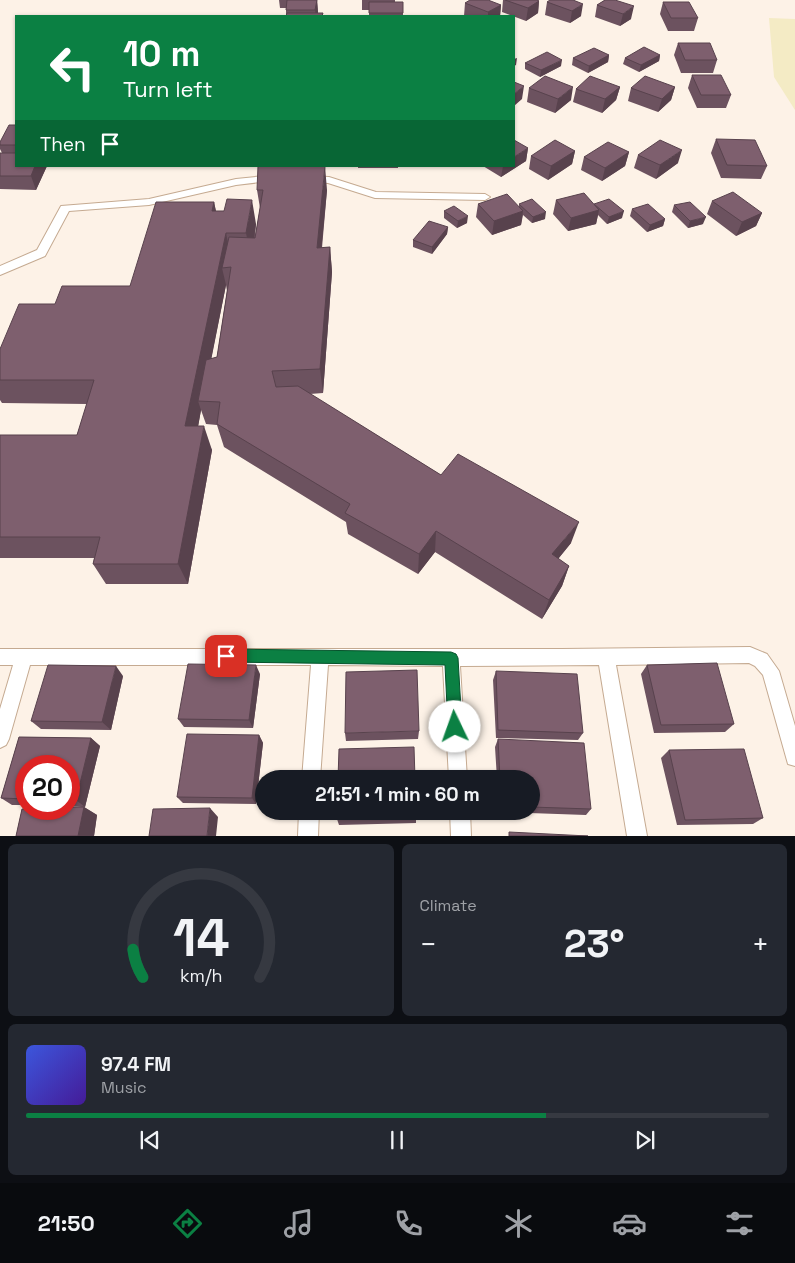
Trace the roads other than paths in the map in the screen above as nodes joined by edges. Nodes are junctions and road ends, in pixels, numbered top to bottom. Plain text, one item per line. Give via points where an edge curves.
1 (485, 197) dead end
2 (0, 271) edge
3 (0, 657) edge
4 (24, 657) junction
5 (320, 657) junction
6 (451, 658) junction
7 (606, 658) junction
8 (0, 740) edge
9 (795, 757) edge
10 (312, 770) edge
11 (457, 770) edge
12 (309, 820) edge
13 (460, 820) edge
14 (308, 836) edge
15 (461, 836) edge
16 (637, 836) edge

1 - 2 lane via 375,196 329,180 288,179 236,182 149,202 65,208 41,253
3 - 4 lane
4 - 5 lane
4 - 8 lane
5 - 6 lane
5 - 10 lane
6 - 7 lane
6 - 11 lane
7 - 9 lane via 750,656 761,660 770,671
7 - 16 lane
12 - 14 lane
13 - 15 lane

